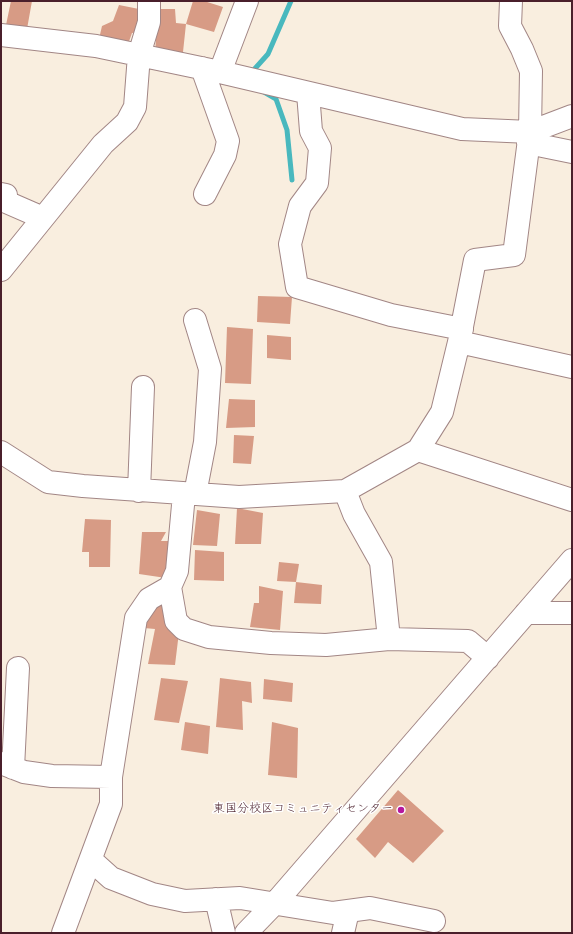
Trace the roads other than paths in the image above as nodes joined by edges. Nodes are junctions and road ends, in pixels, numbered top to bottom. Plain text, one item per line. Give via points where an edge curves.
1 (149, 1) edge
2 (247, 1) edge
3 (511, 1) edge
4 (1, 35) edge
5 (139, 55) junction
6 (211, 70) junction
7 (308, 92) junction
8 (572, 116) edge
9 (529, 138) junction
10 (572, 152) edge
11 (1, 194) edge
12 (205, 194) dead end
13 (43, 218) junction
14 (1, 270) edge
15 (195, 320) dead end
16 (461, 335) junction
17 (572, 367) edge
18 (143, 387) dead end
19 (418, 450) junction
20 (1, 452) edge
21 (139, 491) junction
22 (345, 491) junction
23 (190, 494) junction
24 (572, 500) edge
25 (572, 560) edge
26 (170, 587) junction
27 (526, 613) junction
28 (572, 613) edge
29 (389, 639) junction
30 (488, 658) junction
31 (18, 668) dead end
32 (7, 765) edge
33 (111, 777) junction
34 (91, 860) junction
35 (216, 899) junction
36 (275, 903) junction
37 (348, 911) junction
38 (434, 922) dead end
39 (63, 933) edge
40 (224, 933) edge
41 (246, 933) edge
42 (343, 933) edge

1 - 5 street via 149,22
2 - 6 street
3 - 9 street via 510,26 531,71
4 - 5 street via 96,46
5 - 6 street
5 - 13 street via 135,107 127,122 103,144
6 - 7 street
6 - 12 street via 228,141 225,155
7 - 9 street via 462,129
7 - 16 street via 311,131 320,148 317,183 300,206 290,244 297,287
8 - 9 street
9 - 10 street
9 - 16 street via 514,255 475,260
11 - 13 street via 6,195 4,201
13 - 14 street
15 - 23 street via 210,369 206,442
16 - 17 street
16 - 19 street via 442,412
18 - 21 street
19 - 22 street
19 - 24 street
20 - 21 street via 48,482
21 - 23 street
22 - 23 street via 239,497
22 - 29 street via 354,514 381,562
23 - 26 street via 177,571
25 - 27 street
26 - 29 street via 176,621 184,629 209,637 326,645
26 - 33 street via 149,599 136,618
27 - 28 street
27 - 30 street
29 - 30 street via 468,641
30 - 36 street
31 - 32 street
32 - 33 street via 24,772 52,776
33 - 34 street via 111,804
34 - 35 street via 111,878 152,894 185,901
34 - 39 street
35 - 36 street via 240,898
35 - 40 street
36 - 37 street via 333,913
36 - 41 street
37 - 38 street via 370,908
37 - 42 street

